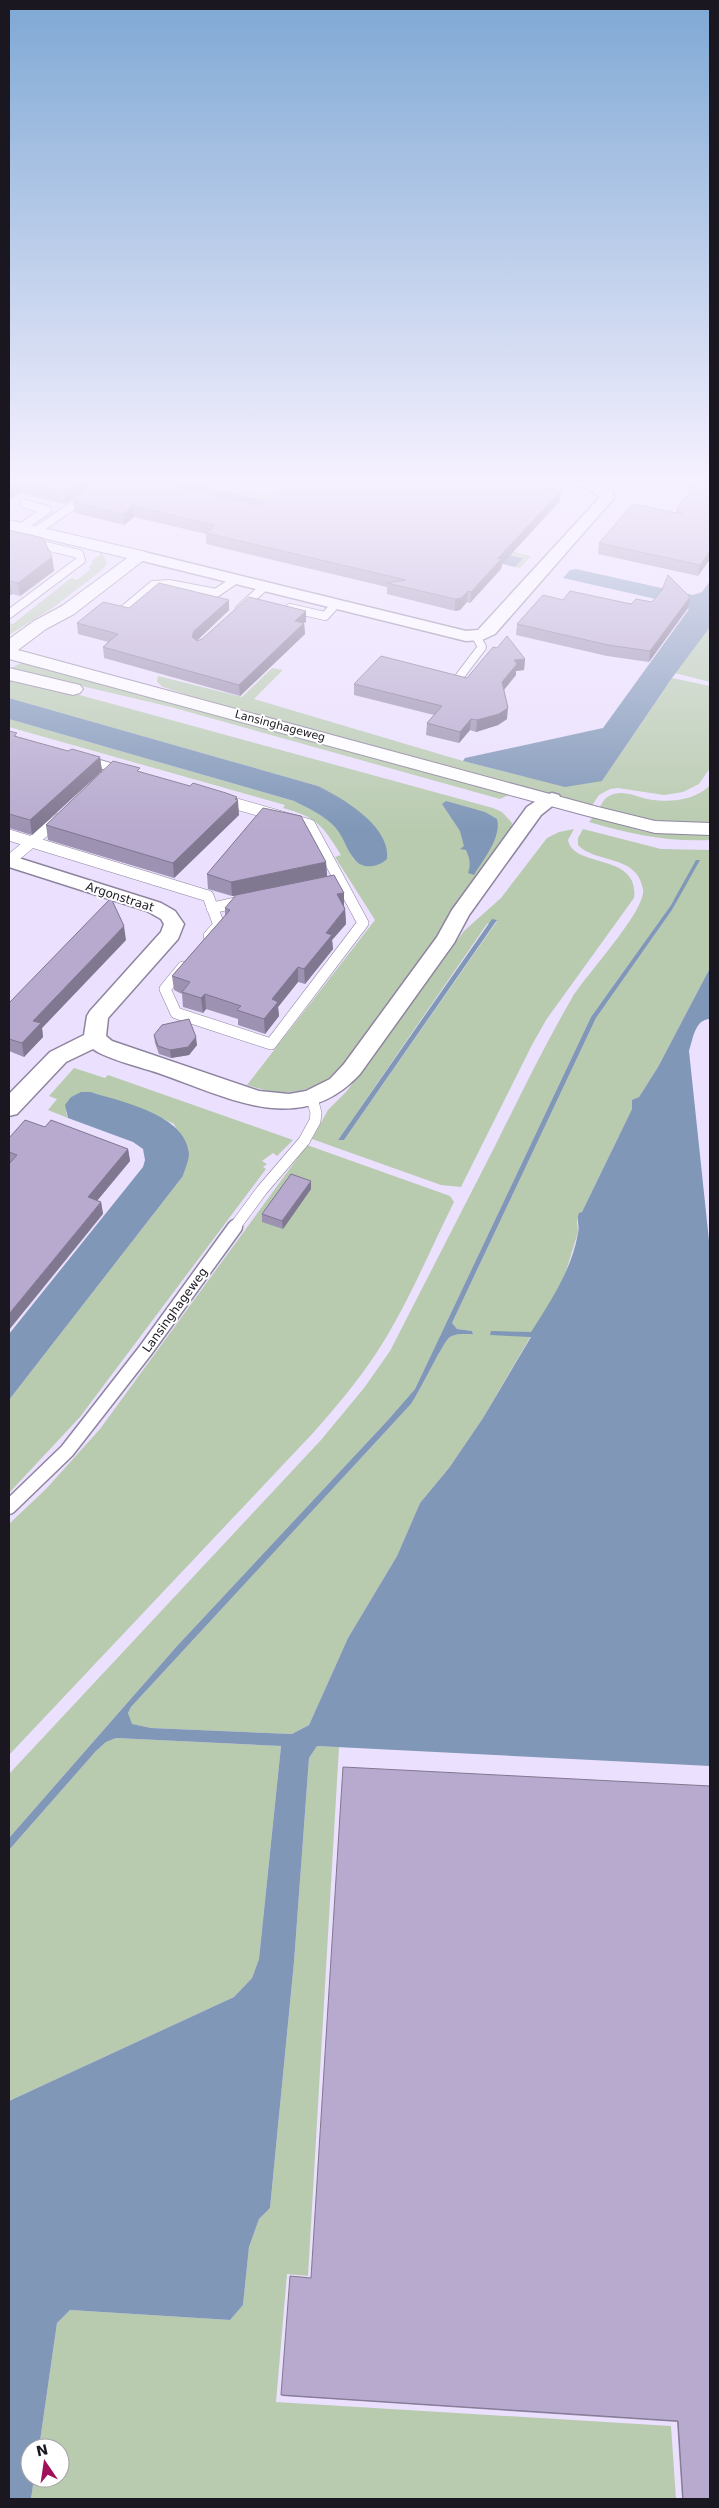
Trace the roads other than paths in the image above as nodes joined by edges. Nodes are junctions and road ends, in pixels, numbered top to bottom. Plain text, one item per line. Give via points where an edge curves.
1 (33, 596) edge
2 (87, 596) edge
3 (140, 596) edge
4 (255, 596) edge
5 (255, 596) edge
6 (282, 596) edge
7 (520, 596) edge
8 (251, 598) junction
9 (336, 604) junction
10 (279, 605) edge
11 (122, 611) edge
12 (9, 614) edge
13 (232, 616) edge
14 (471, 636) junction
15 (12, 655) edge
16 (9, 674) edge
17 (460, 676) edge
18 (76, 757) edge
19 (133, 774) edge
20 (217, 798) edge
21 (70, 809) edge
22 (546, 809) junction
23 (710, 829) edge
24 (9, 835) edge
25 (34, 843) junction
26 (710, 845) edge
27 (9, 861) edge
28 (258, 898) edge
29 (212, 908) junction
30 (201, 946) edge
31 (189, 960) edge
32 (95, 1039) junction
33 (312, 1098) junction
34 (9, 1108) edge
35 (9, 1507) edge

1 - 12 lane
2 - 15 street via 68,610 57,628
3 - 11 lane
4 - 8 lane
5 - 8 lane
6 - 9 street
7 - 14 street via 489,631
8 - 13 lane
9 - 10 lane via 325,616
9 - 14 street
14 - 17 lane via 482,647
15 - 22 street, Lansinghageweg
16 - 22 street, Lansinghageweg
18 - 19 lane via 111,772
20 - 31 lane via 310,825 336,882 363,923 271,1044 176,1013 165,989
21 - 25 lane
22 - 23 street via 655,826
22 - 26 street via 641,841
22 - 33 street via 486,904 447,938 352,1069 333,1088
24 - 25 lane
25 - 27 lane
25 - 29 lane via 208,896
27 - 32 street, Argonstraat via 154,907 168,915 174,924 171,934 98,1016
28 - 29 lane
29 - 30 lane via 219,925
32 - 33 street via 104,1046 258,1099 289,1102
32 - 34 street via 58,1057
33 - 35 lane, Lansinghageweg via 315,1120 304,1141 262,1190 145,1351 67,1451

